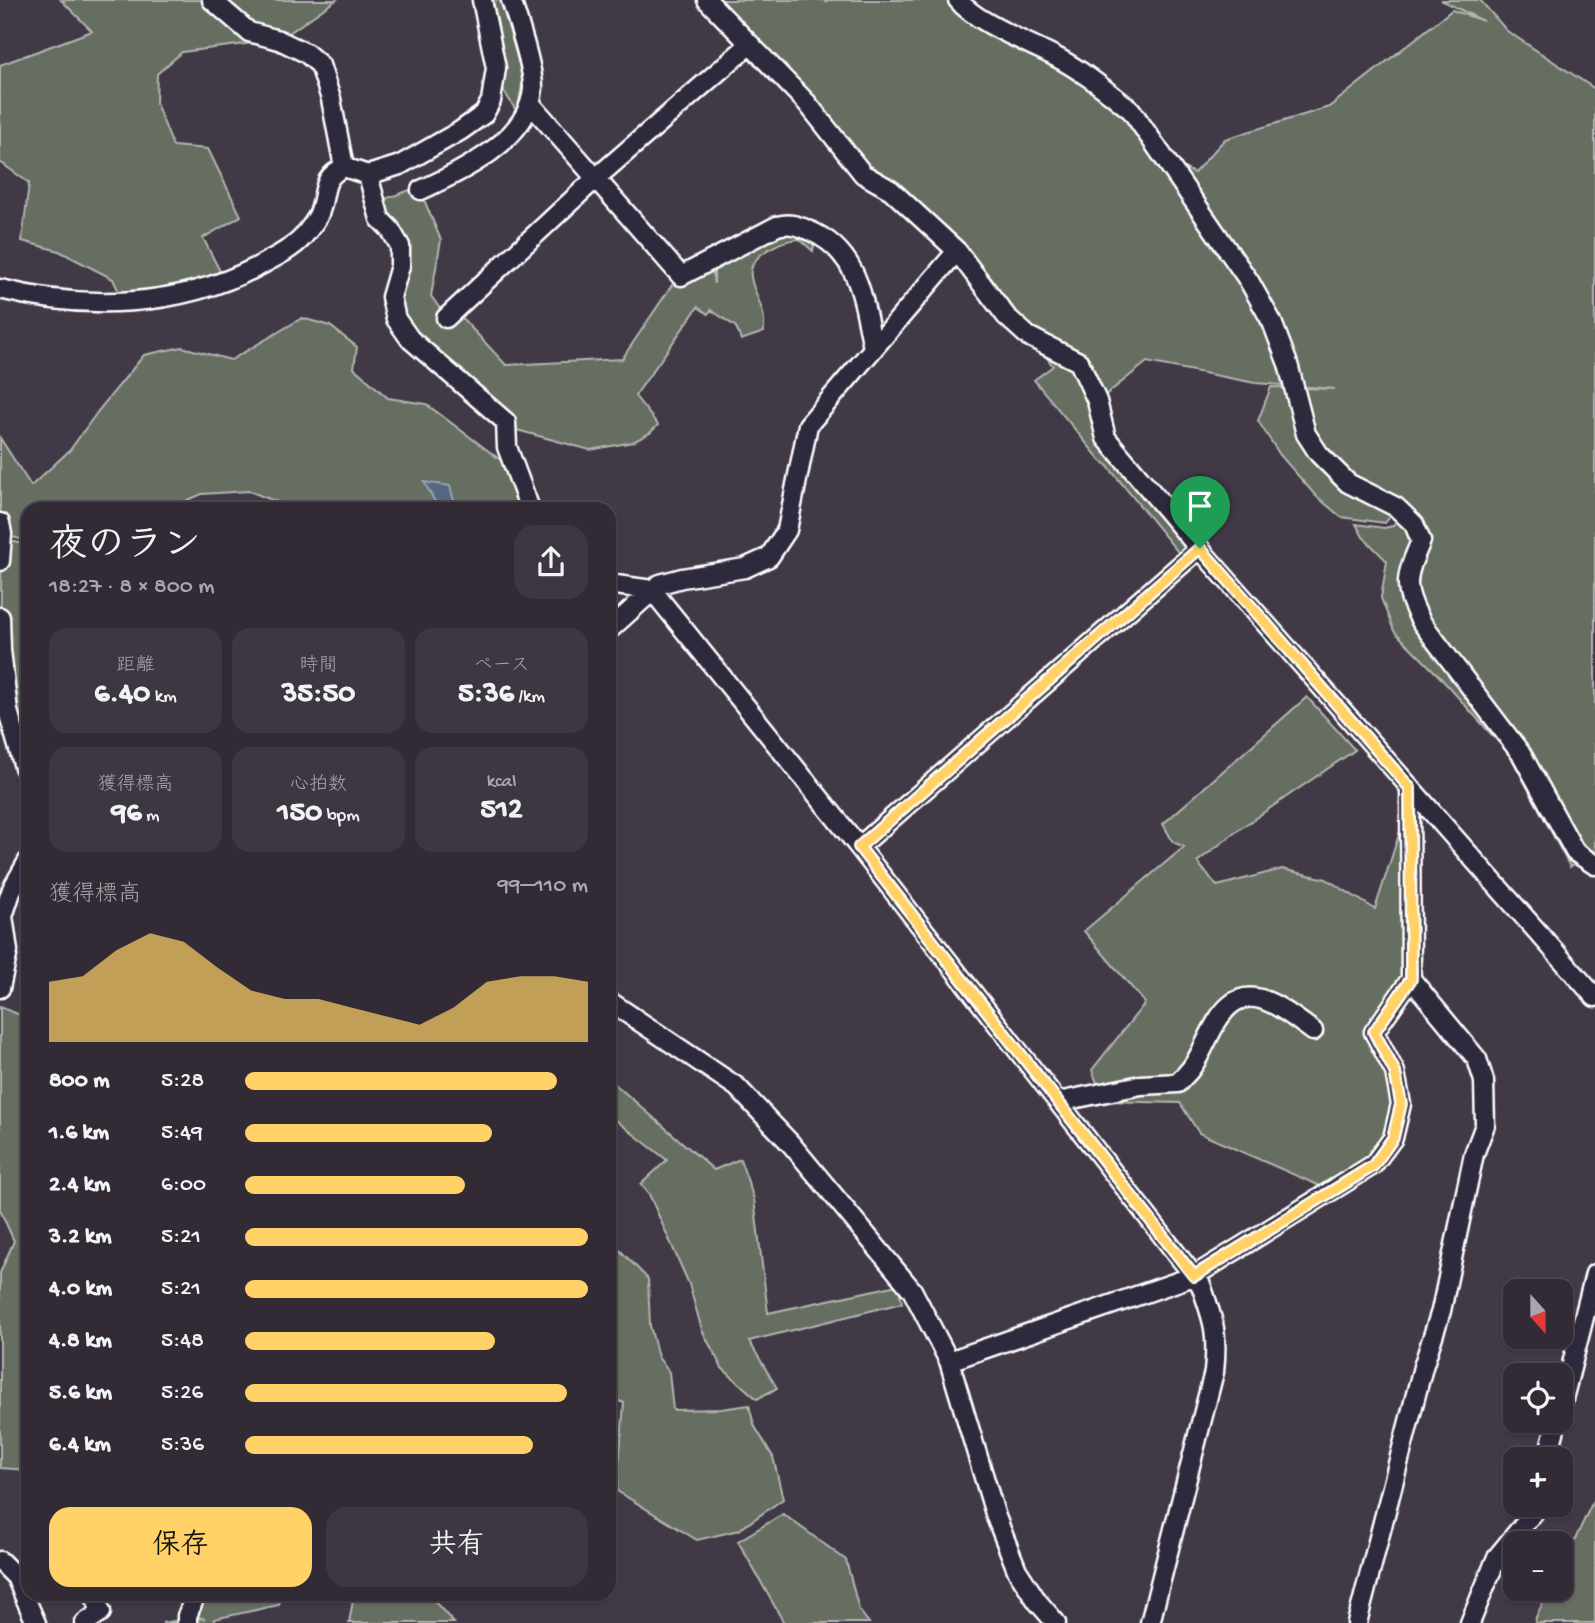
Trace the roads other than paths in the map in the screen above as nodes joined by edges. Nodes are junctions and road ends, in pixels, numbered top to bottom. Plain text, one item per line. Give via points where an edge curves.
1 (212, 0) edge
2 (482, 0) edge
3 (511, 0) edge
4 (707, 0) edge
5 (958, 0) edge
6 (750, 44) junction
7 (530, 103) junction
8 (344, 167) junction
9 (368, 175) junction
10 (596, 178) junction
11 (421, 190) dead end
12 (957, 251) junction
13 (0, 289) edge
14 (446, 317) dead end
15 (873, 348) junction
16 (527, 502) edge
17 (0, 523) edge
18 (1200, 548) junction
19 (0, 561) edge
20 (616, 585) edge
21 (652, 590) junction
22 (0, 617) edge
23 (616, 623) edge
24 (21, 756) edge
25 (1410, 788) junction
26 (859, 847) junction
27 (1595, 865) edge
28 (21, 873) edge
29 (1411, 979) junction
30 (0, 988) edge
31 (1595, 997) edge
32 (616, 1006) edge
33 (1313, 1031) dead end
34 (1058, 1102) junction
35 (1595, 1274) edge
36 (1194, 1276) junction
37 (949, 1361) junction
38 (1572, 1363) edge
39 (1530, 1517) edge
40 (0, 1561) edge
41 (21, 1588) edge
42 (26, 1601) edge
43 (97, 1601) edge
44 (193, 1601) edge
45 (36, 1623) edge
46 (85, 1623) edge
47 (187, 1623) edge
48 (1056, 1623) edge
49 (1150, 1623) edge
50 (1357, 1623) edge
51 (1470, 1623) edge

1 - 8 street via 249,32 279,40 320,65
2 - 9 street via 496,68 492,102 484,114 460,131 400,165
3 - 7 street via 533,86
4 - 6 street
5 - 27 street via 998,29 1065,62 1131,110 1249,281 1272,322 1306,434 1319,454 1348,483 1396,507 1414,524 1420,541 1407,584 1410,603 1522,755 1575,852
6 - 10 street
6 - 12 street via 807,103 863,174 891,190
7 - 10 street
7 - 11 street via 498,147
8 - 9 street
8 - 13 street via 328,177 318,216 300,240 230,281 146,301 82,301
9 - 16 street via 380,219 400,246 391,297 396,319 410,339 506,422 507,447
10 - 14 street
10 - 15 street via 681,276 777,226 790,223 819,235 845,256 853,270
12 - 15 street
12 - 18 street via 1006,316 1028,336 1079,362 1097,401 1105,435
15 - 21 street via 808,425 787,530 769,557 745,568 682,578
17 - 19 street
18 - 25 street
18 - 26 street
20 - 21 street
21 - 23 street
21 - 26 street
22 - 24 street via 8,711
25 - 29 street
25 - 31 street
26 - 34 street
28 - 30 street via 4,916 8,951
29 - 36 street via 1374,1032 1395,1072 1401,1104 1393,1138 1373,1166
29 - 50 street via 1477,1059 1484,1081 1485,1125
32 - 37 street via 737,1087 778,1129 912,1290
33 - 34 street via 1271,1003 1246,997 1229,1004 1178,1083 1141,1085
34 - 36 street
35 - 38 street
36 - 37 street
36 - 49 street via 1215,1323 1214,1372
37 - 48 street via 1013,1560
39 - 51 street via 1496,1557
40 - 41 street
42 - 45 street
43 - 46 street via 102,1612
44 - 47 street

